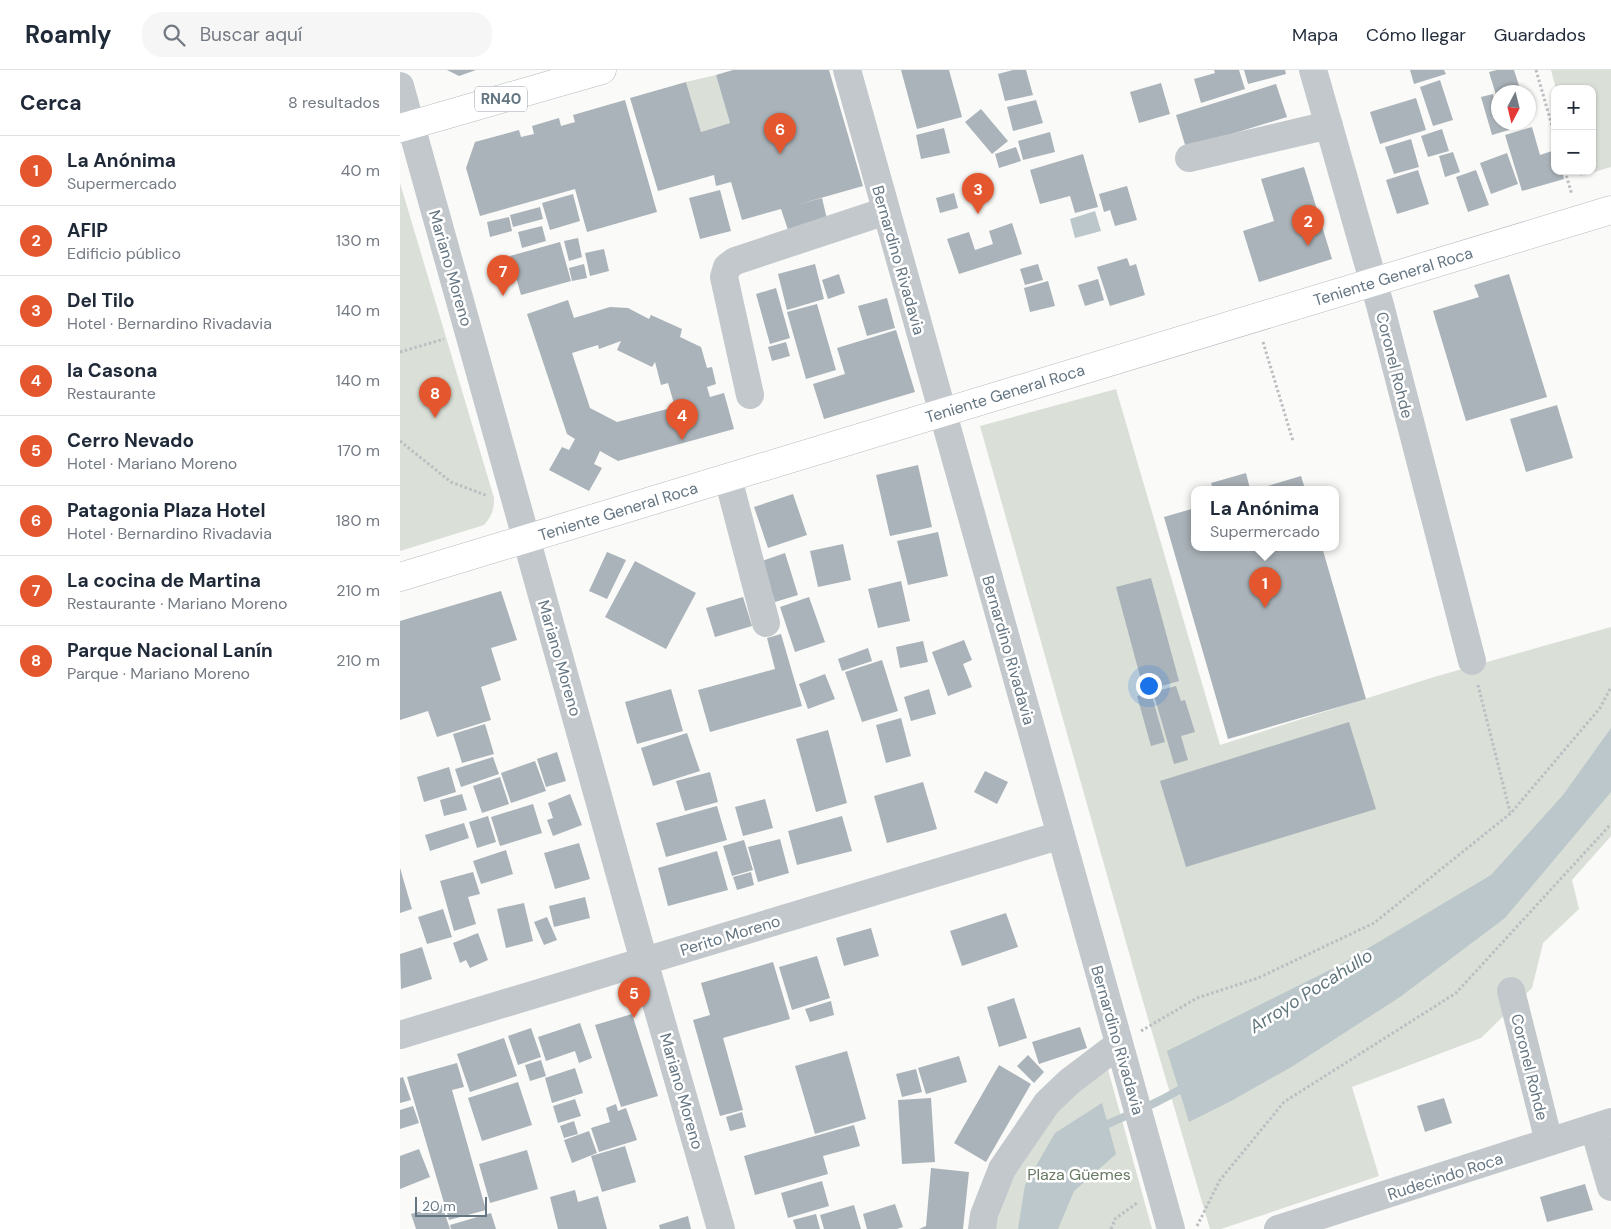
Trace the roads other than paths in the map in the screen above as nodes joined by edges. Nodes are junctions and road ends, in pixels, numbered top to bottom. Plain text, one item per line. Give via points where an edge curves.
1 (602, 70) edge
2 (847, 70) edge
3 (1314, 70) edge
4 (400, 86) edge
5 (1329, 125) junction
6 (405, 126) edge
7 (1189, 158) dead end
8 (1611, 210) edge
9 (886, 211) junction
10 (1373, 282) junction
11 (750, 395) dead end
12 (942, 413) junction
13 (728, 478) junction
14 (527, 539) junction
15 (400, 578) edge
16 (766, 622) dead end
17 (1472, 661) road end
18 (1061, 835) junction
19 (644, 961) junction
20 (1511, 991) dead end
21 (400, 1035) edge
22 (1119, 1044) junction
23 (1603, 1125) edge
24 (1549, 1142) junction
25 (1611, 1187) edge
26 (721, 1229) edge
27 (982, 1229) edge
28 (1171, 1229) edge
29 (1278, 1229) edge

1 - 6 main road, RN40
2 - 9 street, Bernardino Rivadavia
3 - 5 street, Coronel Rohde
4 - 6 street, Mariano Moreno
5 - 7 street
5 - 10 street, Coronel Rohde
6 - 14 street, Mariano Moreno
8 - 10 main road, Teniente General Roca
9 - 11 street via 735,261 727,267 724,277
9 - 12 street, Bernardino Rivadavia
10 - 12 main road, Teniente General Roca
10 - 17 street, Coronel Rohde
12 - 13 main road, Teniente General Roca
12 - 18 street, Bernardino Rivadavia
13 - 14 main road, Teniente General Roca
13 - 16 street
14 - 15 main road, Teniente General Roca
14 - 19 street, Mariano Moreno
18 - 19 street, Perito Moreno
18 - 22 street, Bernardino Rivadavia
19 - 21 street, Perito Moreno
19 - 26 street, Mariano Moreno
20 - 24 street, Coronel Rohde
22 - 27 street via 1047,1103 1002,1169 984,1215
22 - 28 street, Bernardino Rivadavia
23 - 24 street, Rudecindo Roca
23 - 25 street
24 - 29 street, Rudecindo Roca

